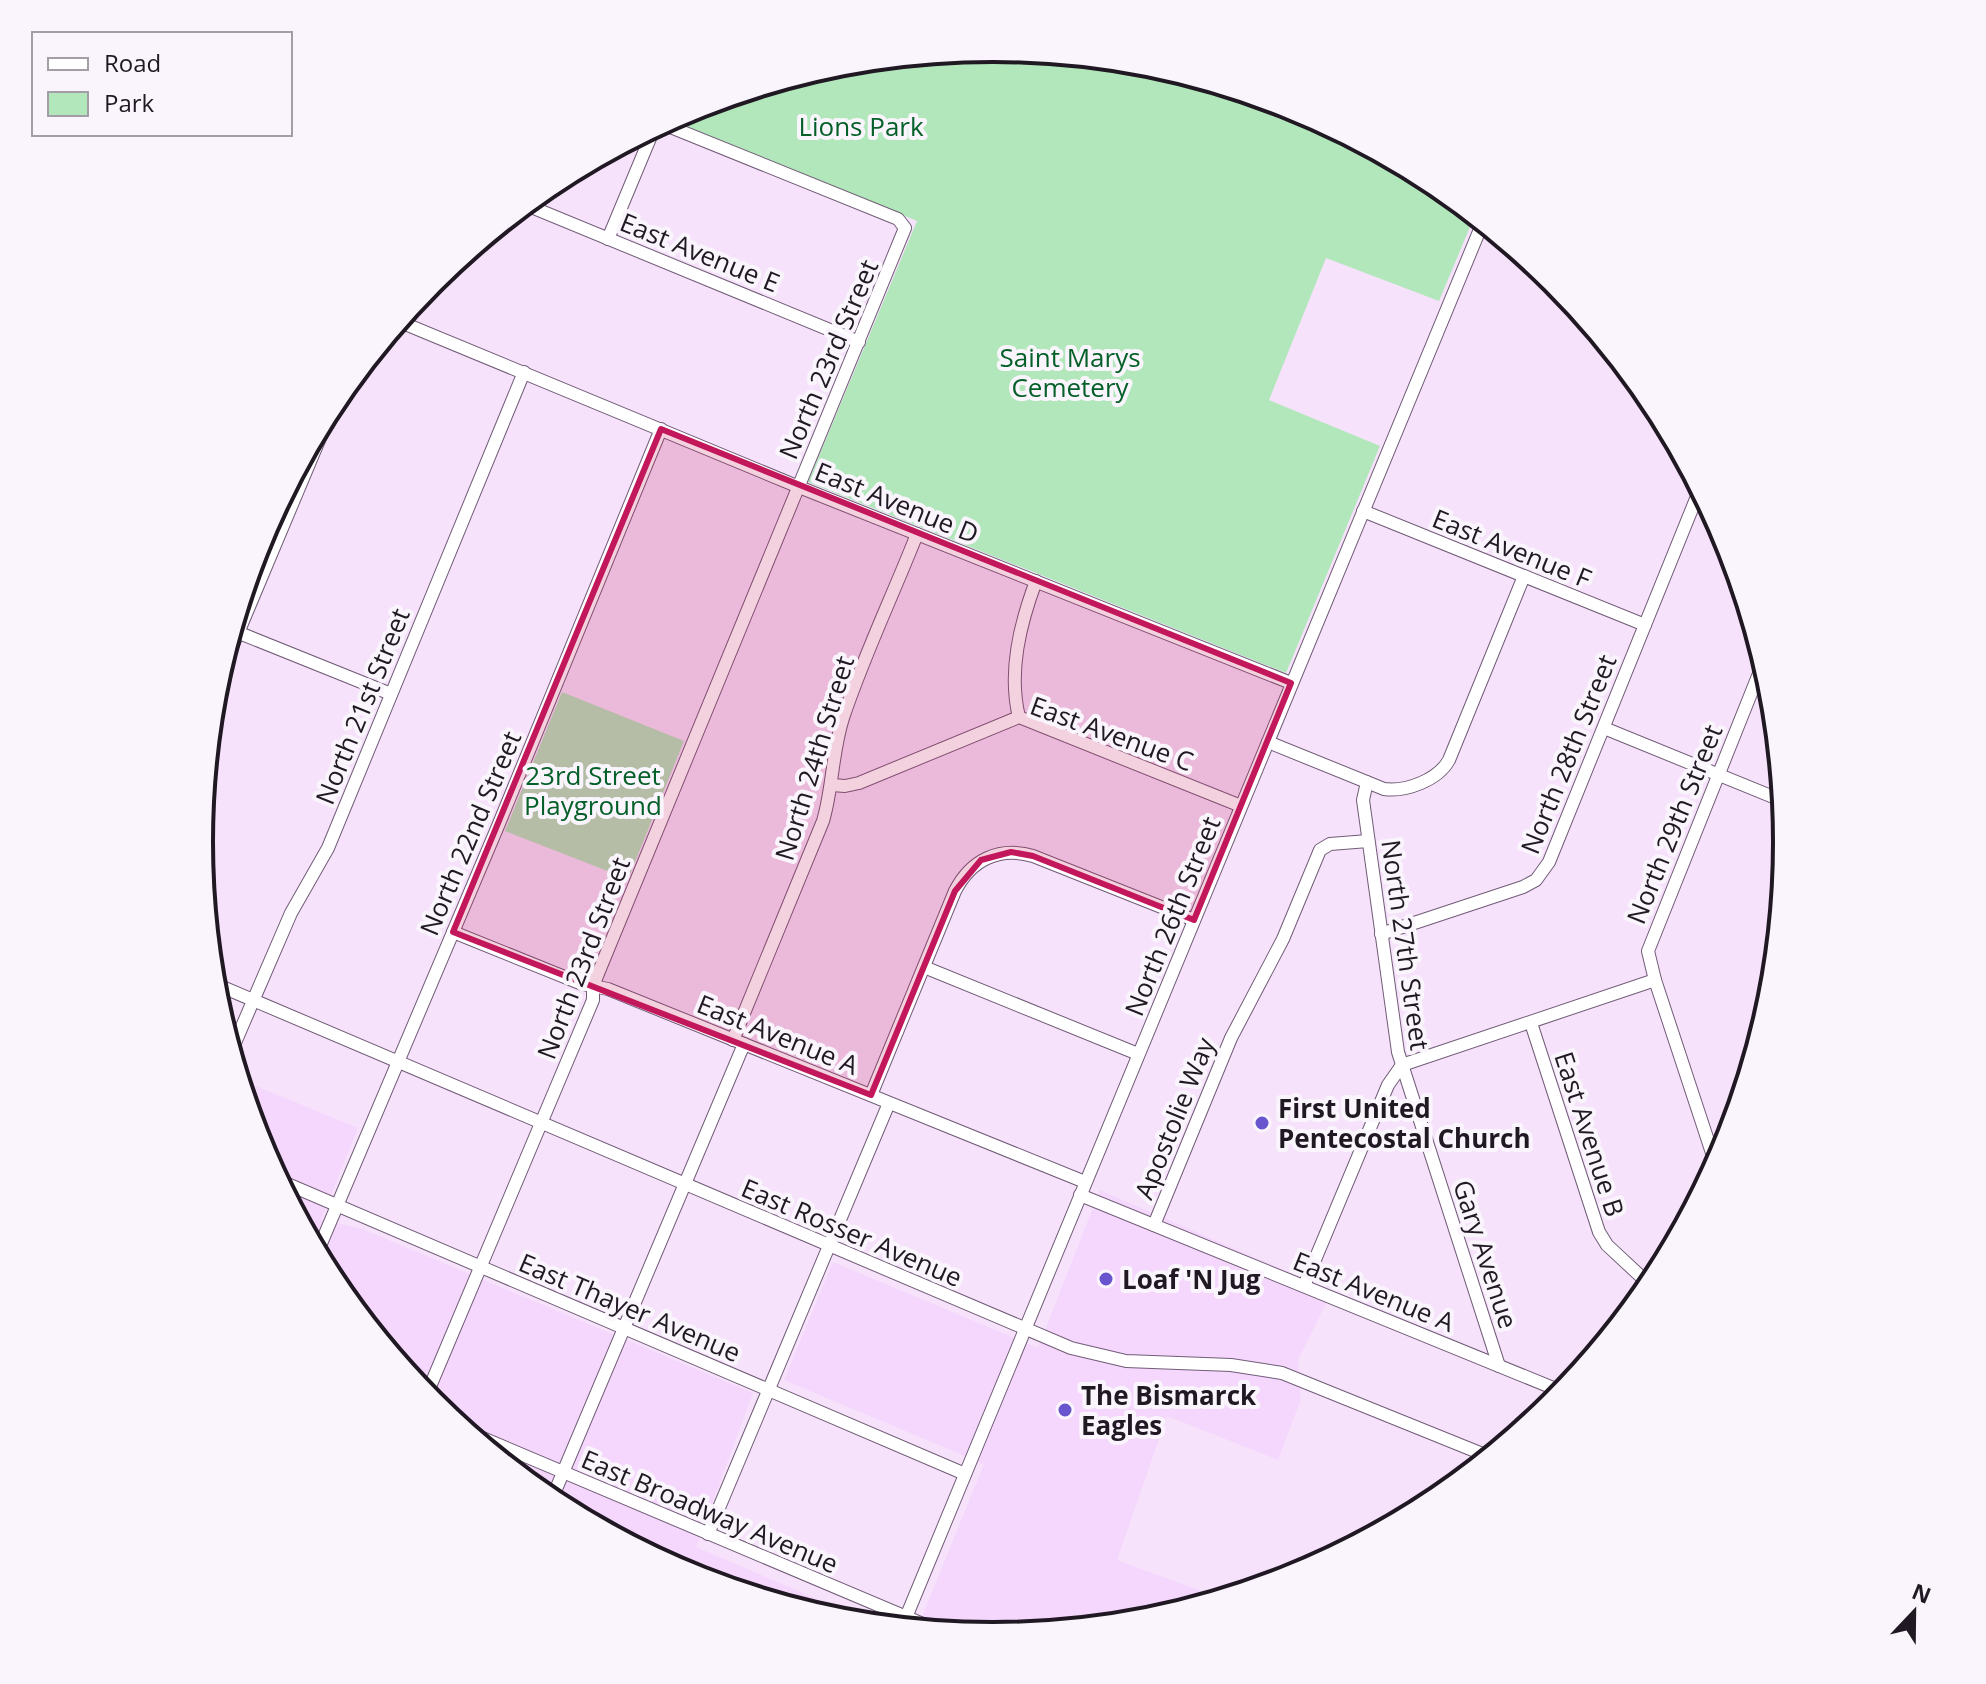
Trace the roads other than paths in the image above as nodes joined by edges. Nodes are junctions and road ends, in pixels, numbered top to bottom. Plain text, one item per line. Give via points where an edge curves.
1 (675, 130) edge
2 (649, 142) edge
3 (537, 209) edge
4 (1479, 232) edge
5 (608, 239) junction
6 (409, 326) edge
7 (859, 342) junction
8 (524, 372) junction
9 (661, 429) junction
10 (799, 487) junction
11 (1695, 501) edge
12 (1363, 511) junction
13 (917, 534) junction
14 (1524, 576) junction
15 (1036, 581) junction
16 (1645, 625) junction
17 (242, 635) edge
18 (1756, 681) edge
19 (1291, 683) junction
20 (391, 694) junction
21 (1019, 717) junction
22 (1604, 728) junction
23 (1268, 742) junction
24 (1718, 774) junction
25 (1367, 782) junction
26 (832, 785) junction
27 (1771, 796) edge
28 (1241, 806) junction
29 (1368, 841) junction
30 (1194, 920) junction
31 (453, 932) junction
32 (1381, 934) junction
33 (924, 967) junction
34 (1655, 980) junction
35 (593, 987) junction
36 (227, 989) edge
37 (253, 1000) junction
38 (1531, 1023) junction
39 (238, 1036) edge
40 (739, 1042) junction
41 (1138, 1054) junction
42 (397, 1062) junction
43 (1402, 1065) junction
44 (871, 1095) junction
45 (889, 1103) junction
46 (541, 1123) junction
47 (1710, 1148) edge
48 (1085, 1182) junction
49 (685, 1184) junction
50 (293, 1186) edge
51 (1080, 1195) junction
52 (337, 1205) junction
53 (1154, 1225) junction
54 (323, 1240) edge
55 (829, 1246) junction
56 (480, 1268) junction
57 (1641, 1277) edge
58 (1304, 1286) junction
59 (624, 1328) junction
60 (1024, 1330) junction
61 (1499, 1366) junction
62 (431, 1383) edge
63 (1551, 1387) edge
64 (768, 1389) junction
65 (499, 1445) edge
66 (1478, 1452) edge
67 (563, 1472) junction
68 (965, 1474) junction
69 (556, 1488) edge
70 (708, 1534) junction
71 (887, 1614) edge
72 (906, 1616) edge

1 - 7 street, North 23rd Street via 905,224
2 - 5 street
3 - 5 street, East Avenue E
4 - 12 street, North 26th Street
5 - 7 street, East Avenue E
6 - 8 street, East Avenue D
7 - 10 street, North 23rd Street
8 - 9 street, East Avenue D
8 - 20 street, North 21st Street
9 - 10 street, East Avenue D
9 - 31 street, North 22nd Street
10 - 13 street, East Avenue D
10 - 35 street, North 23rd Street
11 - 16 street, North 28th Street
12 - 14 street, East Avenue F
12 - 19 street, North 26th Street
13 - 15 street, East Avenue D
13 - 26 street, North 24th Street via 843,718
14 - 16 street, East Avenue F
14 - 25 street via 1440,772 1400,789
15 - 19 street, East Avenue D
15 - 21 street via 1019,635
16 - 22 street, North 28th Street
17 - 20 street
18 - 24 street, North 29th Street
19 - 23 street, North 26th Street
20 - 37 street, North 21st Street via 328,848 291,913
21 - 26 street, East Avenue C via 859,783
21 - 28 street, East Avenue C
22 - 24 street
22 - 32 street, North 28th Street via 1541,876 1523,887
23 - 25 street
23 - 28 street, North 26th Street
24 - 27 street
24 - 34 street, North 29th Street via 1649,943
25 - 29 street, North 27th Street via 1363,800
26 - 40 street, North 24th Street
28 - 30 street, North 26th Street
29 - 32 street, North 27th Street
29 - 53 street, Apostolie Way via 1323,847 1235,1029
30 - 33 street via 1011,852 981,860 959,883
30 - 41 street, North 26th Street
31 - 35 street, East Avenue A
31 - 42 street, North 22nd Street
32 - 43 street, North 27th Street
33 - 41 street
33 - 44 street
34 - 38 street
34 - 47 street
35 - 40 street, East Avenue A
35 - 46 street, North 23rd Street via 593,1000
36 - 37 street, East Rosser Avenue
37 - 39 street, North 21st Street
37 - 42 street, East Rosser Avenue
38 - 43 street
38 - 57 street, East Avenue B via 1599,1232
40 - 44 street, East Avenue A
40 - 49 street, North 24th Street
41 - 48 street, North 26th Street
42 - 46 street, East Rosser Avenue
42 - 52 street, North 22nd Street
43 - 58 street, North 27th Street via 1388,1085
43 - 61 street, Gary Avenue
44 - 45 street, East Avenue A
45 - 48 street, East Avenue A
45 - 55 street
46 - 49 street, East Rosser Avenue
46 - 56 street, North 23rd Street
48 - 51 street, North 26th Street
49 - 55 street, East Rosser Avenue
49 - 59 street, North 24th Street
50 - 52 street, East Thayer Avenue
51 - 53 street, East Avenue A
51 - 60 street, North 26th Street
52 - 54 street, North 22nd Street
52 - 56 street, East Thayer Avenue
53 - 58 street, East Avenue A
55 - 60 street, East Rosser Avenue
55 - 64 street
56 - 59 street, East Thayer Avenue
56 - 62 street, North 23rd Street
58 - 61 street, East Avenue A
59 - 64 street, East Thayer Avenue
59 - 67 street, North 24th Street
60 - 66 street, East Rosser Avenue via 1110,1359 1231,1365 1285,1374
60 - 68 street, North 26th Street
61 - 63 street, East Avenue A
64 - 68 street, East Thayer Avenue
64 - 70 street
65 - 67 street, East Broadway Avenue
67 - 69 street, North 24th Street
67 - 70 street, East Broadway Avenue
68 - 72 street, North 26th Street
70 - 71 street, East Broadway Avenue

